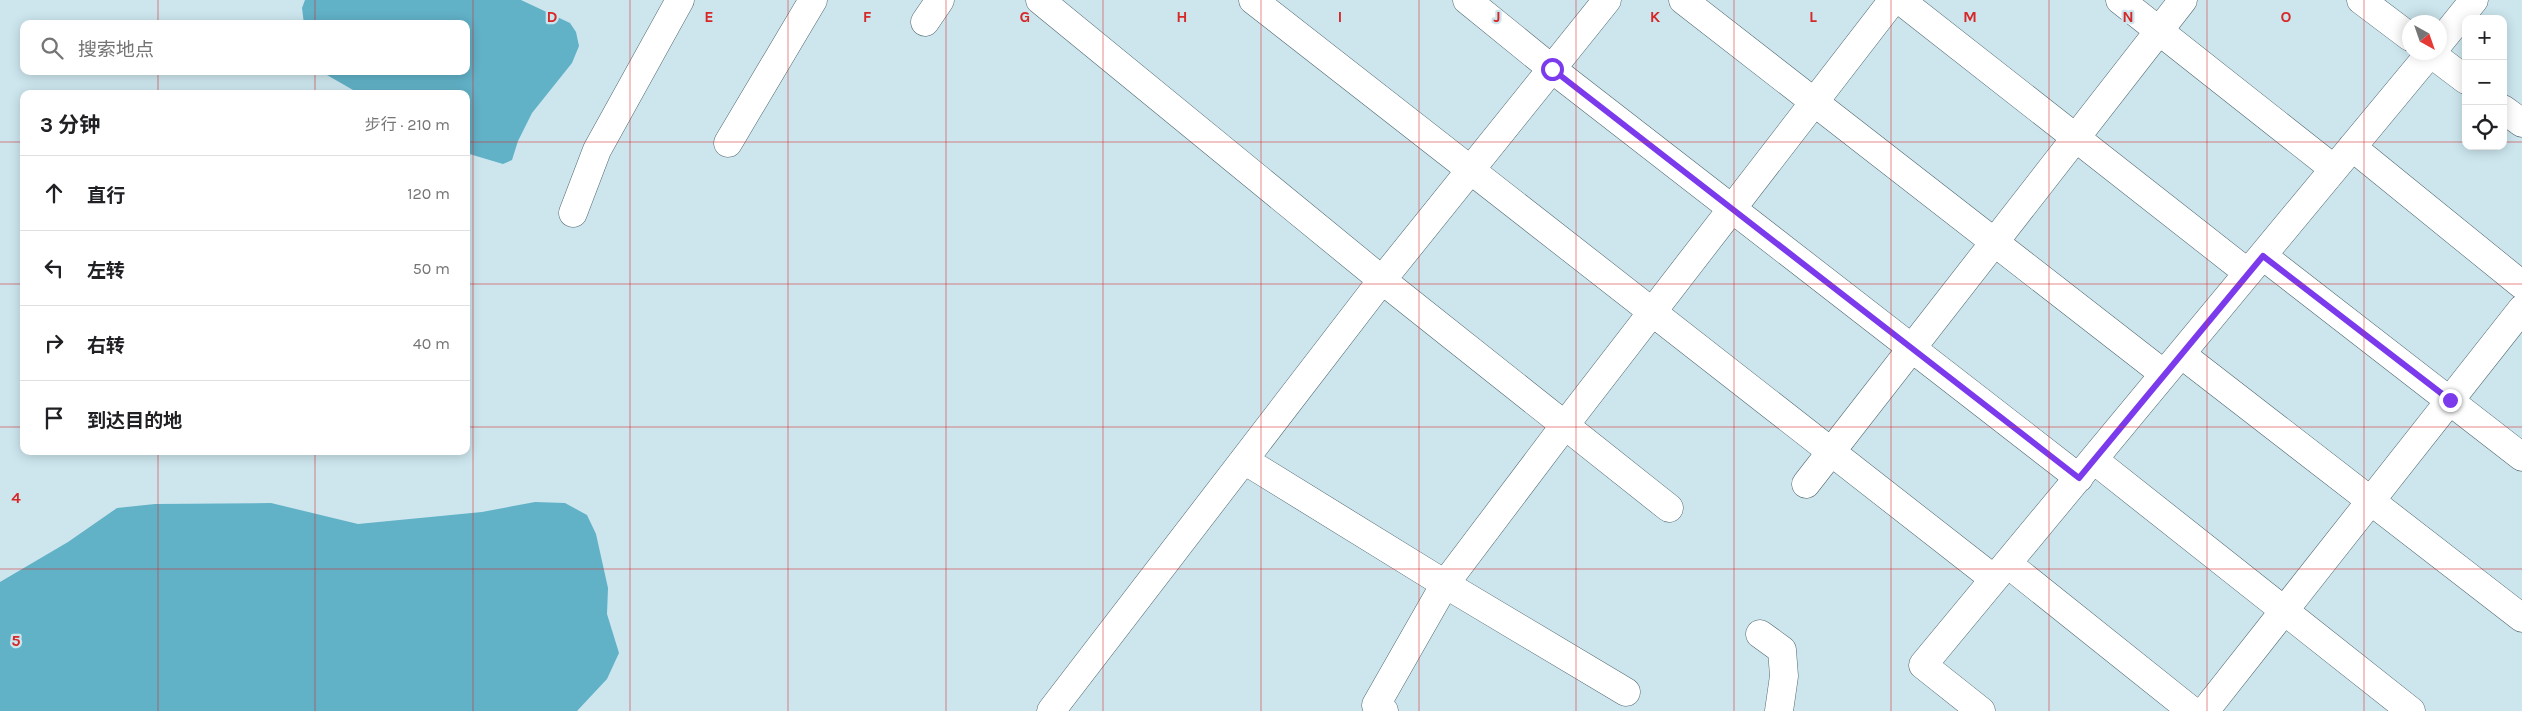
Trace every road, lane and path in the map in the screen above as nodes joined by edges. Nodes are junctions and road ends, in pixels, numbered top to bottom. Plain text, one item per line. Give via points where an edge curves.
1 (680, 0) edge
2 (813, 0) edge
3 (1040, 0) edge
4 (1253, 0) edge
5 (1468, 0) edge
6 (1607, 0) edge
7 (1683, 0) edge
8 (1893, 0) edge
9 (1900, 0) edge
10 (2120, 0) edge
11 (2183, 0) edge
12 (2360, 0) edge
13 (2474, 0) edge
14 (2159, 31) junction
15 (2402, 31) edge
16 (2447, 33) edge
17 (2424, 60) edge
18 (2439, 60) edge
19 (1552, 69) junction
20 (2462, 77) edge
21 (1814, 102) junction
22 (2507, 112) edge
23 (2522, 123) edge
24 (2075, 139) junction
25 (728, 143) dead end
26 (2352, 147) junction
27 (2334, 169) junction
28 (1471, 171) junction
29 (1732, 209) junction
30 (573, 213) dead end
31 (1995, 242) junction
32 (2255, 264) junction
33 (1382, 280) junction
34 (2522, 285) edge
35 (2522, 309) edge
36 (1652, 312) junction
37 (1912, 349) junction
38 (2173, 364) junction
39 (2450, 400) junction
40 (1565, 425) junction
41 (1832, 452) junction
42 (2522, 457) edge
43 (1244, 460) junction
44 (2087, 469) junction
45 (1806, 484) dead end
46 (2369, 502) junction
47 (1669, 508) dead end
48 (2001, 572) junction
49 (1445, 584) junction
50 (2284, 612) junction
51 (2522, 618) edge
52 (1760, 634) dead end
53 (1626, 692) dead end
54 (1052, 711) edge
55 (1384, 711) edge
56 (1779, 711) edge
57 (1981, 711) edge
58 (2192, 711) edge
59 (2205, 711) edge
60 (2411, 711) edge

1 - 30 street via 597,150
2 - 25 street
3 - 33 street
4 - 28 street
5 - 19 street
6 - 19 street
7 - 21 street
8 - 21 street
9 - 24 street
10 - 14 street
11 - 14 street
12 - 15 street
13 - 16 street
14 - 24 street
14 - 27 street
17 - 26 street
18 - 20 street
19 - 28 street
19 - 29 street
21 - 29 street
21 - 31 street
22 - 23 street
24 - 31 street
24 - 32 street
26 - 27 street
26 - 34 street
27 - 32 street
28 - 33 street
28 - 36 street
29 - 36 street
29 - 37 street
31 - 37 street
31 - 38 street
32 - 38 street
32 - 39 street
33 - 40 street
33 - 43 street
35 - 39 street
36 - 40 street
36 - 41 street
37 - 41 street
37 - 44 street
38 - 44 street
38 - 46 street
39 - 42 street
39 - 46 street
40 - 47 street
40 - 49 street
41 - 45 street
41 - 48 street
43 - 49 street
43 - 54 street
44 - 48 street
44 - 50 street
46 - 50 street
46 - 51 street
48 - 57 street via 1923,665
48 - 58 street
49 - 53 street
49 - 55 street via 1376,706
50 - 59 street
50 - 60 street
52 - 56 street via 1782,650 1784,676

